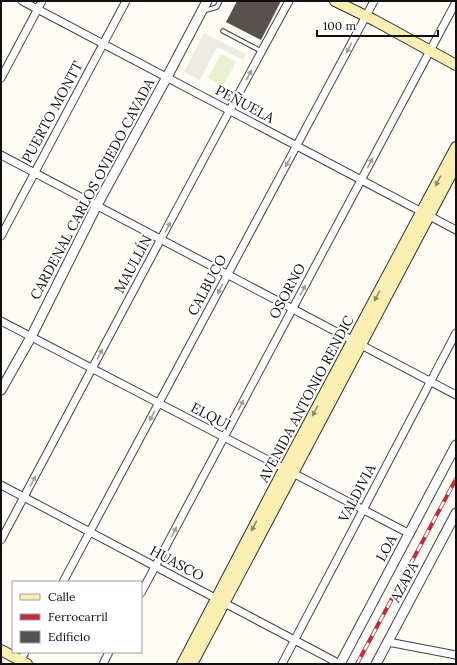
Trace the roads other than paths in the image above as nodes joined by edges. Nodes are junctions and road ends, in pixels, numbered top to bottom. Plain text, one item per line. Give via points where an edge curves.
1 (22, 1) edge
2 (42, 1) edge
3 (126, 1) edge
4 (206, 1) edge
5 (220, 1) edge
6 (289, 1) edge
7 (335, 1) edge
8 (374, 1) edge
9 (456, 2) edge
10 (38, 9) junction
11 (201, 12) junction
12 (366, 16) junction
13 (223, 32) dead end
14 (103, 44) junction
15 (430, 51) junction
16 (261, 52) junction
17 (456, 65) edge
18 (167, 77) junction
19 (1, 78) edge
20 (229, 110) junction
21 (296, 146) junction
22 (456, 147) edge
23 (1, 154) edge
24 (456, 165) edge
25 (35, 172) junction
26 (361, 180) junction
27 (97, 205) junction
28 (425, 214) junction
29 (456, 230) edge
30 (1, 236) edge
31 (162, 239) junction
32 (228, 274) junction
33 (293, 308) junction
34 (1, 322) edge
35 (456, 333) edge
36 (30, 337) junction
37 (357, 342) junction
38 (92, 369) junction
39 (431, 381) junction
40 (1, 390) edge
41 (456, 395) edge
42 (158, 404) junction
43 (224, 438) junction
44 (456, 446) edge
45 (288, 471) junction
46 (1, 485) edge
47 (24, 497) junction
48 (363, 510) junction
49 (456, 513) edge
50 (90, 532) junction
51 (410, 534) junction
52 (1, 540) edge
53 (155, 566) junction
54 (64, 581) edge
55 (142, 591) edge
56 (220, 601) junction
57 (294, 640) junction
58 (388, 642) junction
59 (1, 650) edge
60 (108, 653) edge
61 (456, 655) edge
62 (23, 660) edge
63 (103, 664) edge
64 (182, 664) edge
65 (192, 664) edge
66 (282, 664) edge
67 (340, 664) edge
68 (376, 664) edge

1 - 10 street, PEÑUELA
2 - 10 street
3 - 14 street, PUERTO MONTT
4 - 11 street, CARDENAL CARLOS OVIEDO CAVADA
5 - 11 lane via 217,7
6 - 16 street, MAULLÍN
7 - 12 main road
8 - 12 street, CALBUCO
9 - 15 street, OSORNO
10 - 14 street, PEÑUELA
10 - 19 street
11 - 18 street, CARDENAL CARLOS OVIEDO CAVADA
12 - 15 main road
12 -> 21 street, CALBUCO
13 - 16 lane
14 - 18 street, PEÑUELA
14 - 25 street, PUERTO MONTT
15 - 17 main road
26 -> 15 street, OSORNO
20 -> 16 street, MAULLÍN
18 - 20 street, PEÑUELA
18 - 27 street, CARDENAL CARLOS OVIEDO CAVADA
20 - 21 street, PEÑUELA
31 -> 20 street, MAULLÍN
21 - 26 street, PEÑUELA
21 -> 32 street, CALBUCO
22 -> 28 main road, AVENIDA ANTONIO RENDIC
23 - 25 street
24 - 28 main road, AVENIDA ANTONIO RENDIC
25 - 27 street
25 - 30 street, PUERTO MONTT
26 - 28 street, PEÑUELA
33 -> 26 street, OSORNO
27 - 31 street
27 - 36 street, CARDENAL CARLOS OVIEDO CAVADA
28 - 29 street, PEÑUELA
28 - 37 main road, AVENIDA ANTONIO RENDIC
31 - 32 street
38 -> 31 street, MAULLÍN
32 - 33 street
32 -> 42 street, CALBUCO
33 - 37 street
43 -> 33 street, OSORNO
34 - 36 street, ELQUI
35 - 39 street, VALDIVIA
36 - 38 street, ELQUI
36 - 40 street, CARDENAL CARLOS OVIEDO CAVADA
37 - 39 street
37 - 45 main road, AVENIDA ANTONIO RENDIC
38 - 42 street, ELQUI
47 -> 38 street, MAULLÍN
39 - 41 street
39 - 48 street, VALDIVIA
42 - 43 street, ELQUI
42 -> 50 street, CALBUCO
43 - 45 street, ELQUI
53 -> 43 street, OSORNO
44 - 51 street, LOA
45 - 48 street, ELQUI
45 - 56 main road, AVENIDA ANTONIO RENDIC
46 - 47 street, HUASCO
47 - 50 street, HUASCO
47 - 52 street, MAULLÍN
48 - 51 street, ELQUI
48 - 57 street, VALDIVIA
49 - 58 street, AZAPA
50 - 53 street, HUASCO
50 - 54 street, CALBUCO
51 - 67 street, LOA
53 - 55 street, OSORNO
53 - 56 street, HUASCO
56 - 57 street, HUASCO
56 - 64 main road, AVENIDA ANTONIO RENDIC
56 - 65 main road, AVENIDA ANTONIO RENDIC
57 - 66 street, VALDIVIA
57 - 67 street, HUASCO
58 - 61 street
58 - 68 street, AZAPA
59 - 62 main road
60 - 63 street

